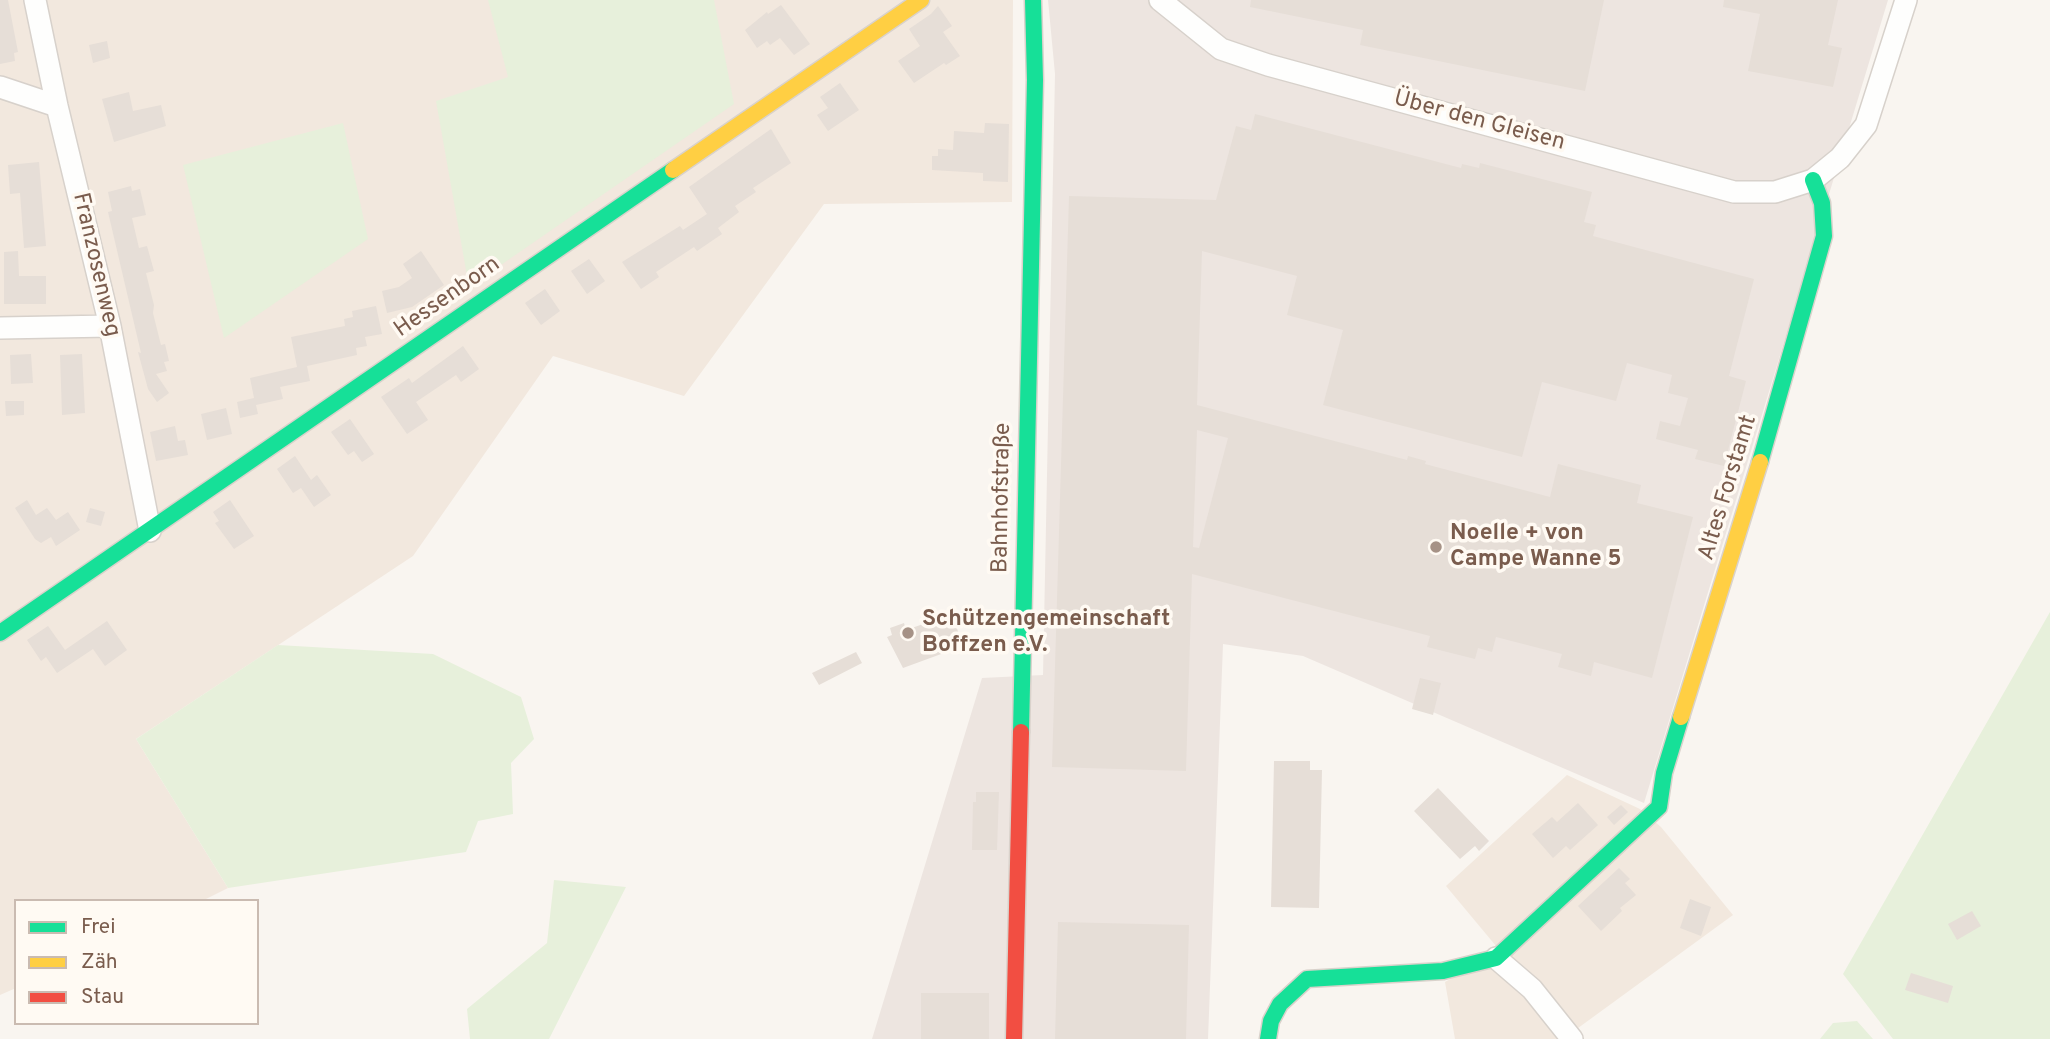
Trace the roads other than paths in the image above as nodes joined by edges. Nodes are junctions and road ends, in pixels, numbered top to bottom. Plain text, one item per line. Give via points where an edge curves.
1 (35, 0) edge
2 (921, 0) edge
3 (1033, 0) edge
4 (1160, 0) edge
5 (1906, 0) edge
6 (0, 87) edge
7 (57, 106) junction
8 (1814, 180) junction
9 (110, 326) junction
10 (0, 328) edge
11 (150, 531) junction
12 (0, 633) edge
13 (1496, 958) junction
14 (1014, 1039) edge
15 (1268, 1039) edge
16 (1572, 1039) edge

1 - 7 street, Franzosenweg
2 - 11 street, Hessenborn
3 - 14 street, Bahnhofstraße
4 - 8 street, Über den Gleisen via 1220,48 1281,69 1734,192 1775,192
5 - 8 street via 1866,125 1840,158
6 - 7 street
7 - 9 street, Franzosenweg
8 - 13 street, Altes Forstamt via 1822,203 1824,236 1754,486 1664,773 1659,807
9 - 10 street
9 - 11 street, Franzosenweg
11 - 12 street, Hessenborn
13 - 15 street via 1443,971 1307,979 1280,1004
13 - 16 street via 1532,989

